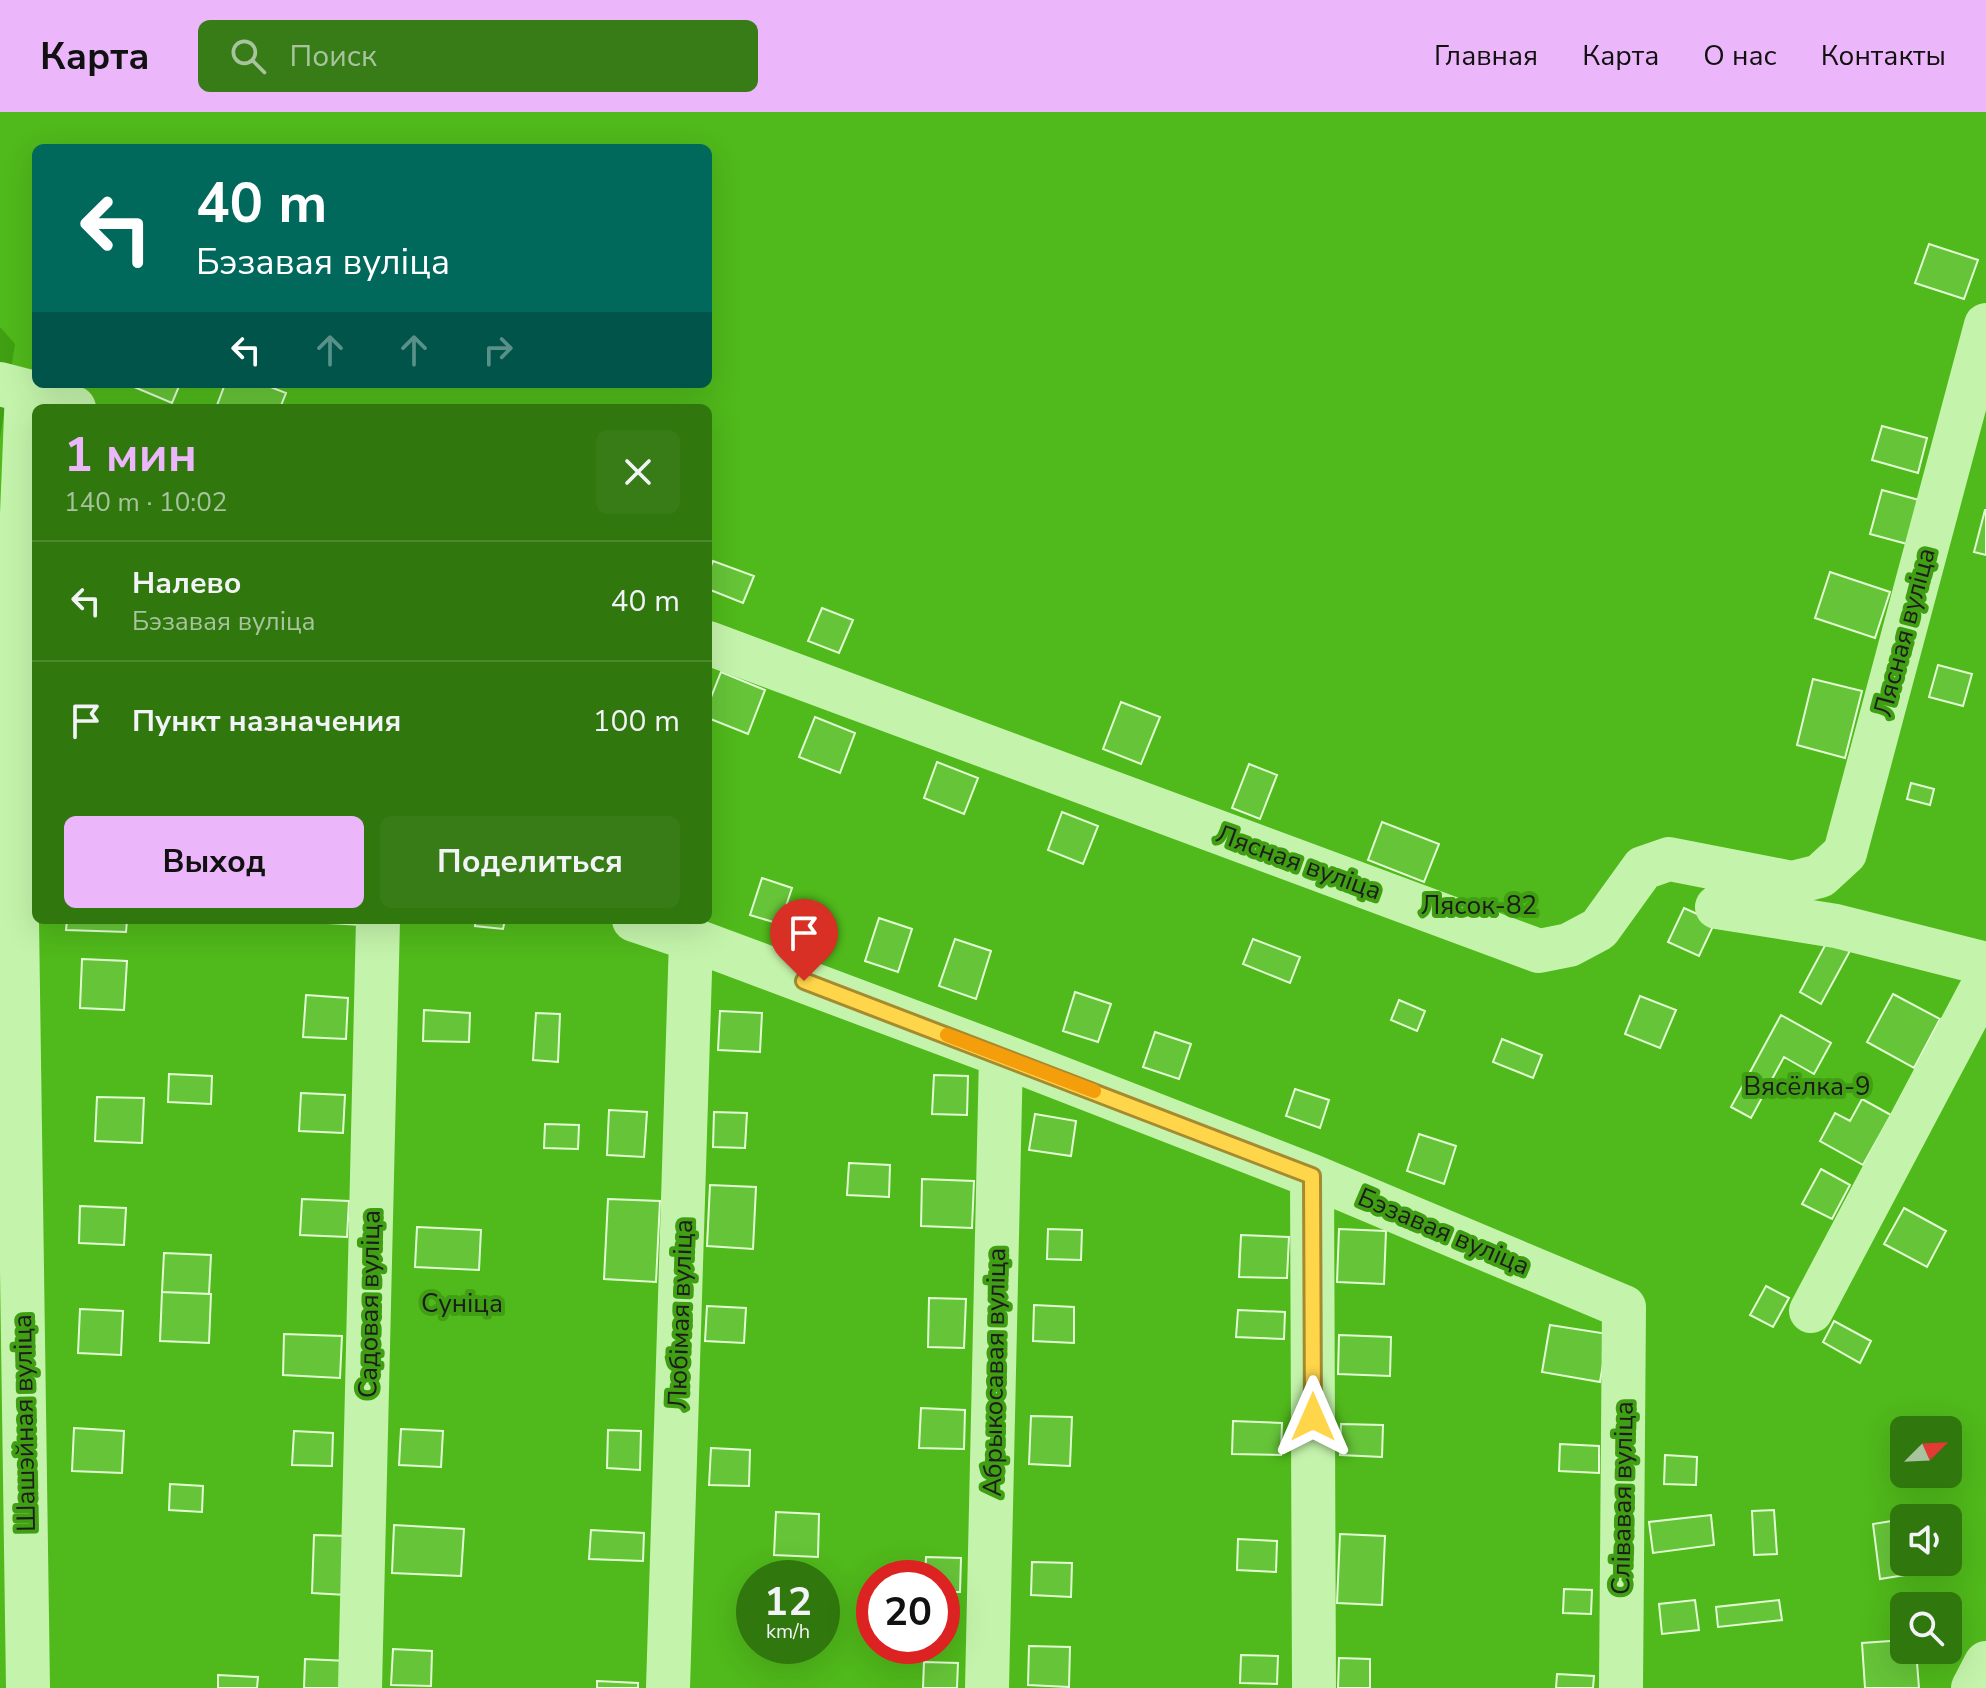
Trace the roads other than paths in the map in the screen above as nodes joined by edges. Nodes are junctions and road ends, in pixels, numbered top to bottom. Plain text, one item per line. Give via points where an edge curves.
1 (1986, 325) edge
2 (13, 388) edge
3 (62, 404) edge
4 (712, 644) edge
5 (25, 716) edge
6 (1717, 907) dead end
7 (378, 924) edge
8 (646, 924) edge
9 (691, 939) junction
10 (1986, 964) edge
11 (1986, 980) edge
12 (1001, 1055) junction
13 (1312, 1176) junction
14 (1624, 1307) joint
15 (1811, 1311) dead end
16 (1986, 1663) edge
17 (28, 1688) edge
18 (360, 1688) edge
19 (668, 1688) edge
20 (987, 1688) edge
21 (1314, 1688) edge
22 (1621, 1688) edge
23 (1973, 1688) edge

1 - 4 lane, Лясная вуліца via 1845,853 1820,876 1792,883 1669,859 1643,868 1599,929 1569,945 1539,951
2 - 3 lane
2 - 5 lane, Шашэйная вуліца
5 - 17 lane, Шашэйная вуліца
6 - 10 lane via 1836,926
7 - 18 lane, Садовая вуліца
8 - 9 lane, Бэзавая вуліца
9 - 12 lane, Бэзавая вуліца
9 - 19 lane, Любімая вуліца
11 - 15 lane
12 - 13 lane, Бэзавая вуліца
12 - 20 lane, Абрыкосавая вуліца
13 - 14 lane, Бэзавая вуліца
13 - 21 lane
14 - 22 lane, Слівавая вуліца
16 - 23 lane

